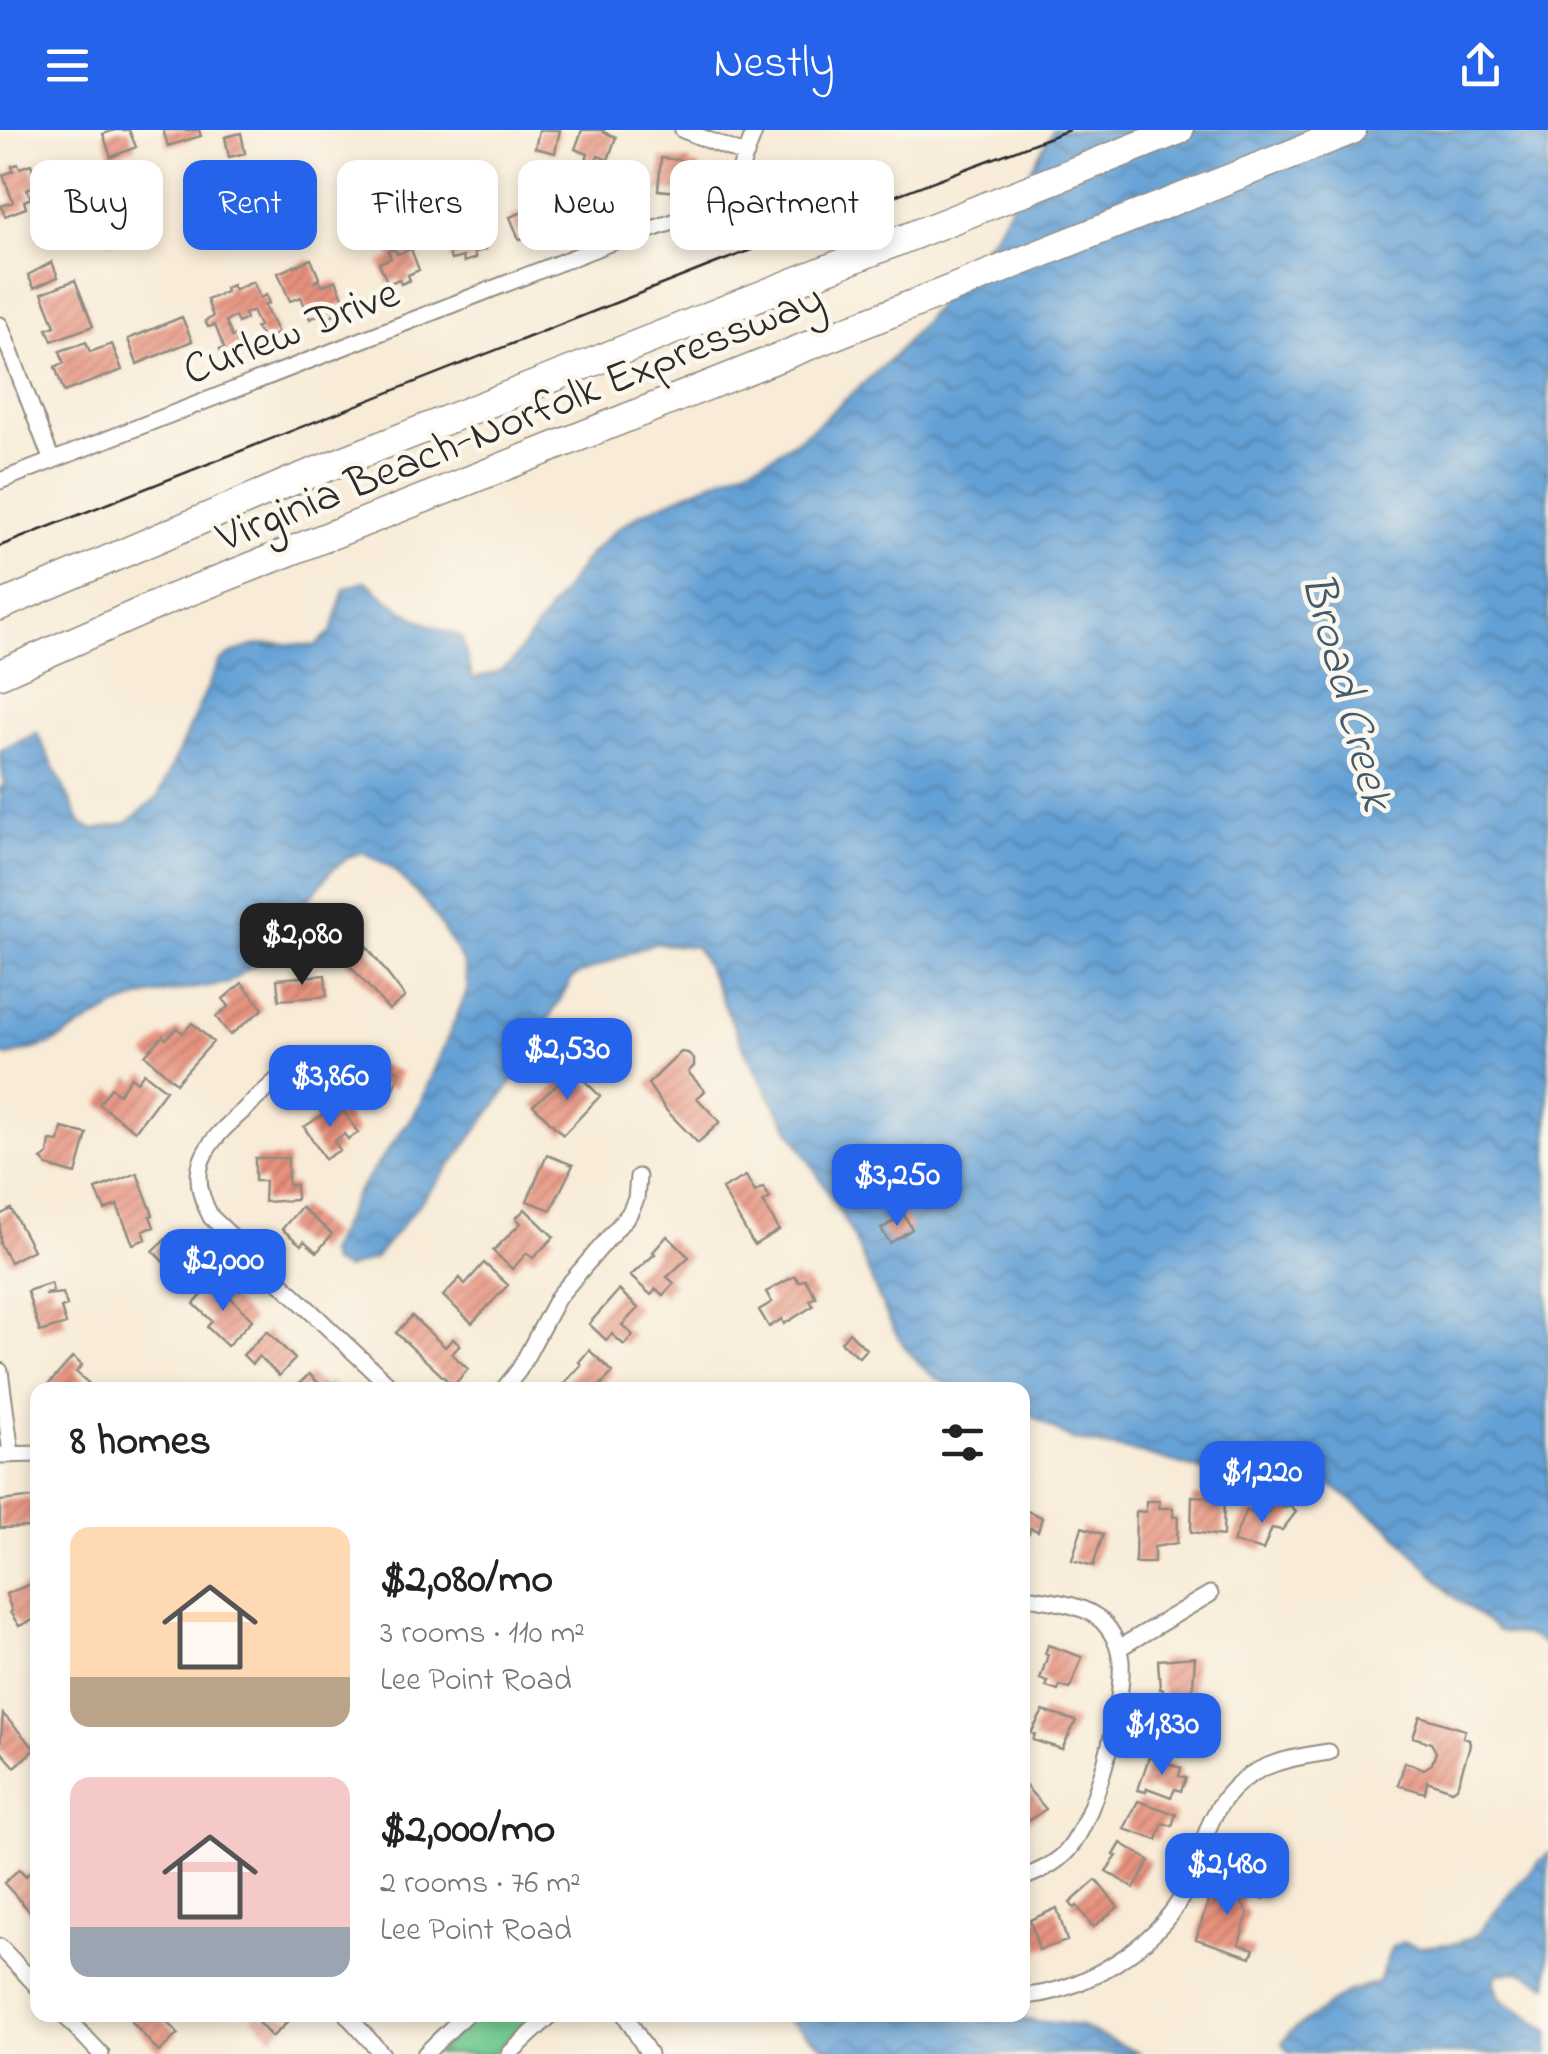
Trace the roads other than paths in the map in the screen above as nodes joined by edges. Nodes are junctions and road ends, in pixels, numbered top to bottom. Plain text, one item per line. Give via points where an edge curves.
1 (683, 130) edge
2 (755, 130) edge
3 (1178, 130) edge
4 (1352, 130) edge
5 (746, 156) junction
6 (0, 325) edge
7 (52, 461) junction
8 (0, 481) edge
9 (0, 606) edge
10 (0, 674) edge
11 (297, 1062) dead end
12 (638, 1177) dead end
13 (0, 1370) edge
14 (386, 1382) edge
15 (509, 1382) edge
16 (6, 1454) edge
17 (1210, 1594) dead end
18 (1030, 1598) edge
19 (1119, 1648) junction
20 (1329, 1752) dead end
21 (1030, 1874) edge
22 (0, 1947) edge
23 (30, 1979) edge
24 (1030, 1995) edge
25 (71, 2022) edge
26 (353, 2022) edge
27 (458, 2022) edge
28 (543, 2022) edge
29 (630, 2022) edge
30 (101, 2054) edge
31 (382, 2054) edge
32 (425, 2054) edge
33 (509, 2054) edge
34 (648, 2054) edge

1 - 5 street
2 - 5 street, Curlew Drive
3 - 9 highway, Virginia Beach-Norfolk Expressway via 287,484
4 - 10 highway, Virginia Beach-Norfolk Expressway via 170,600
5 - 7 street, Curlew Drive via 727,204 610,243
6 - 7 street
7 - 8 street, Curlew Drive
11 - 14 street via 212,1139 199,1169 203,1202
12 - 15 street via 630,1214 558,1297
13 - 16 street
17 - 19 street
18 - 19 street via 1087,1610
19 - 21 street via 1114,1725 1082,1828 1054,1863
20 - 24 street via 1271,1764 1234,1788 1217,1808 1170,1914 1089,1980
22 - 23 street
25 - 30 street
26 - 31 street
27 - 32 street
28 - 33 street
29 - 34 street

